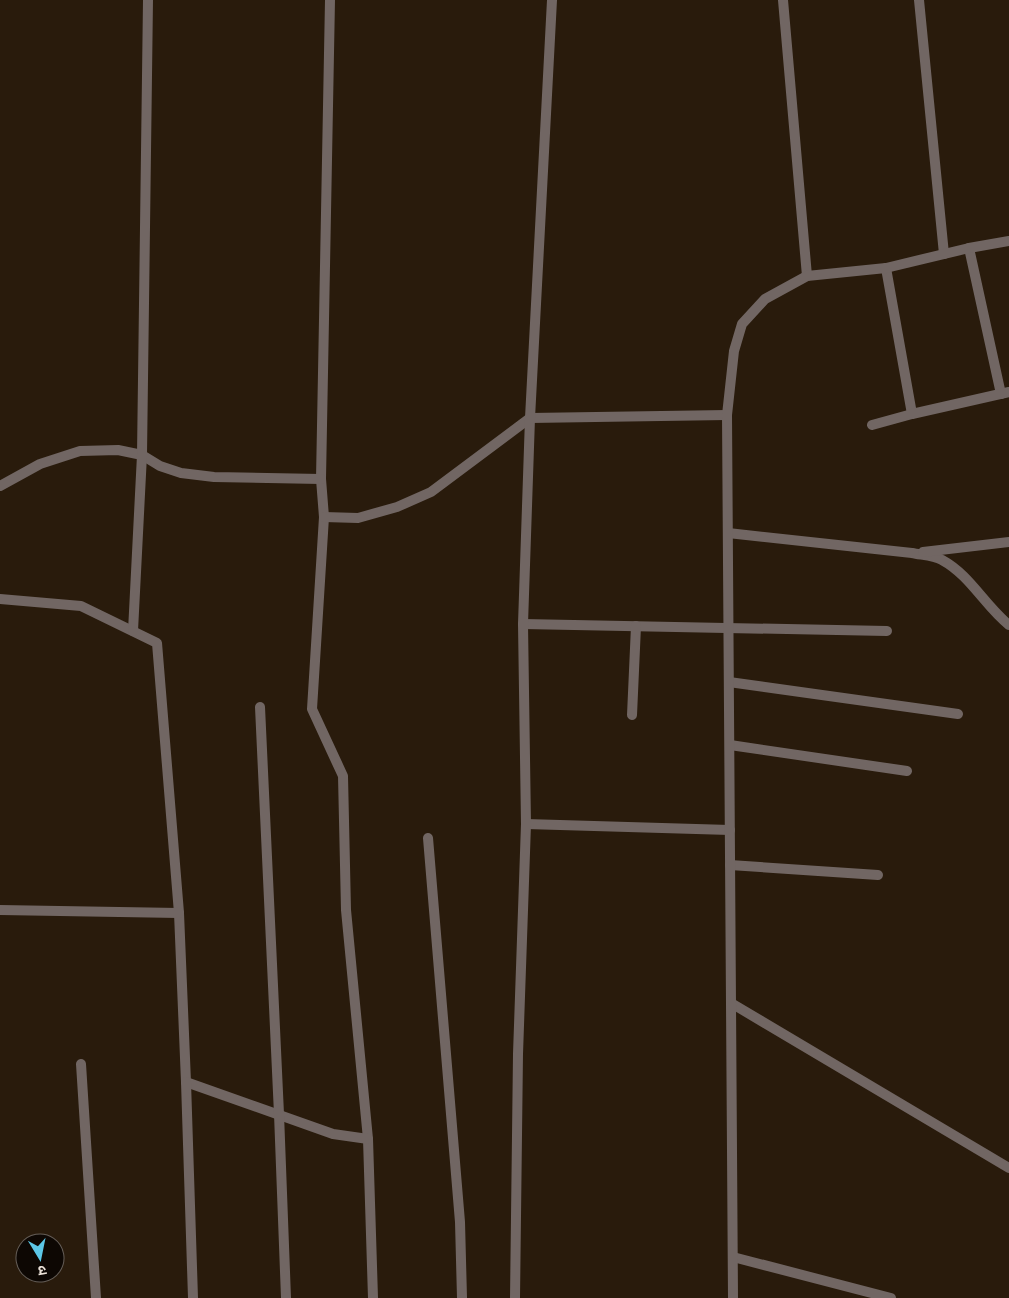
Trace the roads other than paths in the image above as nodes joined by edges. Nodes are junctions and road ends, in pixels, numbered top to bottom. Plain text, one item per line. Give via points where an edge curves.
1 (148, 0) edge
2 (330, 0) edge
3 (552, 0) edge
4 (783, 0) edge
5 (920, 0) edge
6 (1009, 240) edge
7 (969, 248) junction
8 (944, 254) junction
9 (886, 268) junction
10 (807, 276) junction
11 (1005, 393) edge
12 (727, 414) junction
13 (912, 414) junction
14 (530, 418) junction
15 (872, 425) dead end
16 (142, 455) junction
17 (321, 479) junction
18 (0, 486) edge
19 (324, 516) junction
20 (728, 533) junction
21 (1009, 542) edge
22 (912, 553) junction
23 (0, 598) edge
24 (523, 624) junction
25 (1009, 625) edge
26 (636, 626) junction
27 (729, 628) junction
28 (133, 631) junction
29 (887, 631) dead end
30 (729, 682) junction
31 (260, 707) dead end
32 (958, 714) dead end
33 (632, 715) dead end
34 (730, 745) junction
35 (907, 771) dead end
36 (526, 824) junction
37 (730, 830) junction
38 (428, 838) dead end
39 (730, 865) junction
40 (878, 875) dead end
41 (0, 910) edge
42 (179, 913) junction
43 (731, 1003) junction
44 (81, 1064) dead end
45 (186, 1082) junction
46 (279, 1114) junction
47 (368, 1138) junction
48 (1009, 1168) edge
49 (733, 1257) junction
50 (96, 1298) edge
51 (193, 1298) edge
52 (286, 1298) edge
53 (373, 1298) edge
54 (462, 1298) edge
55 (515, 1298) edge
56 (733, 1298) edge
57 (890, 1298) edge

1 - 16 street
2 - 17 street
3 - 14 street
4 - 10 street
5 - 8 street
6 - 7 street
7 - 8 street
7 - 11 street
8 - 9 street
9 - 10 street
9 - 13 street
10 - 12 street via 765,298 742,324 734,351
11 - 13 street
12 - 14 street
12 - 20 street
13 - 15 street
14 - 19 street via 430,492 398,507 358,518
14 - 24 street
16 - 17 street via 181,473 214,477
16 - 18 street via 118,450 80,451 40,464
16 - 28 street
17 - 19 street
19 - 47 street via 312,709 343,776 346,910
20 - 22 street
20 - 27 street
21 - 22 street
22 - 25 street via 942,559 965,577 997,616
23 - 28 street via 81,606
24 - 26 street
24 - 36 street
26 - 27 street
26 - 33 street
27 - 29 street
27 - 30 street
28 - 42 street via 157,643
30 - 32 street
30 - 34 street
31 - 46 street
34 - 35 street
34 - 37 street
36 - 37 street
36 - 55 street via 518,1054
37 - 39 street
38 - 54 street via 460,1222
39 - 40 street
39 - 43 street
41 - 42 street
42 - 45 street
43 - 48 street
43 - 49 street
44 - 50 street
45 - 46 street
45 - 51 street
46 - 47 street via 333,1134
46 - 52 street
47 - 53 street
49 - 56 street
49 - 57 street

